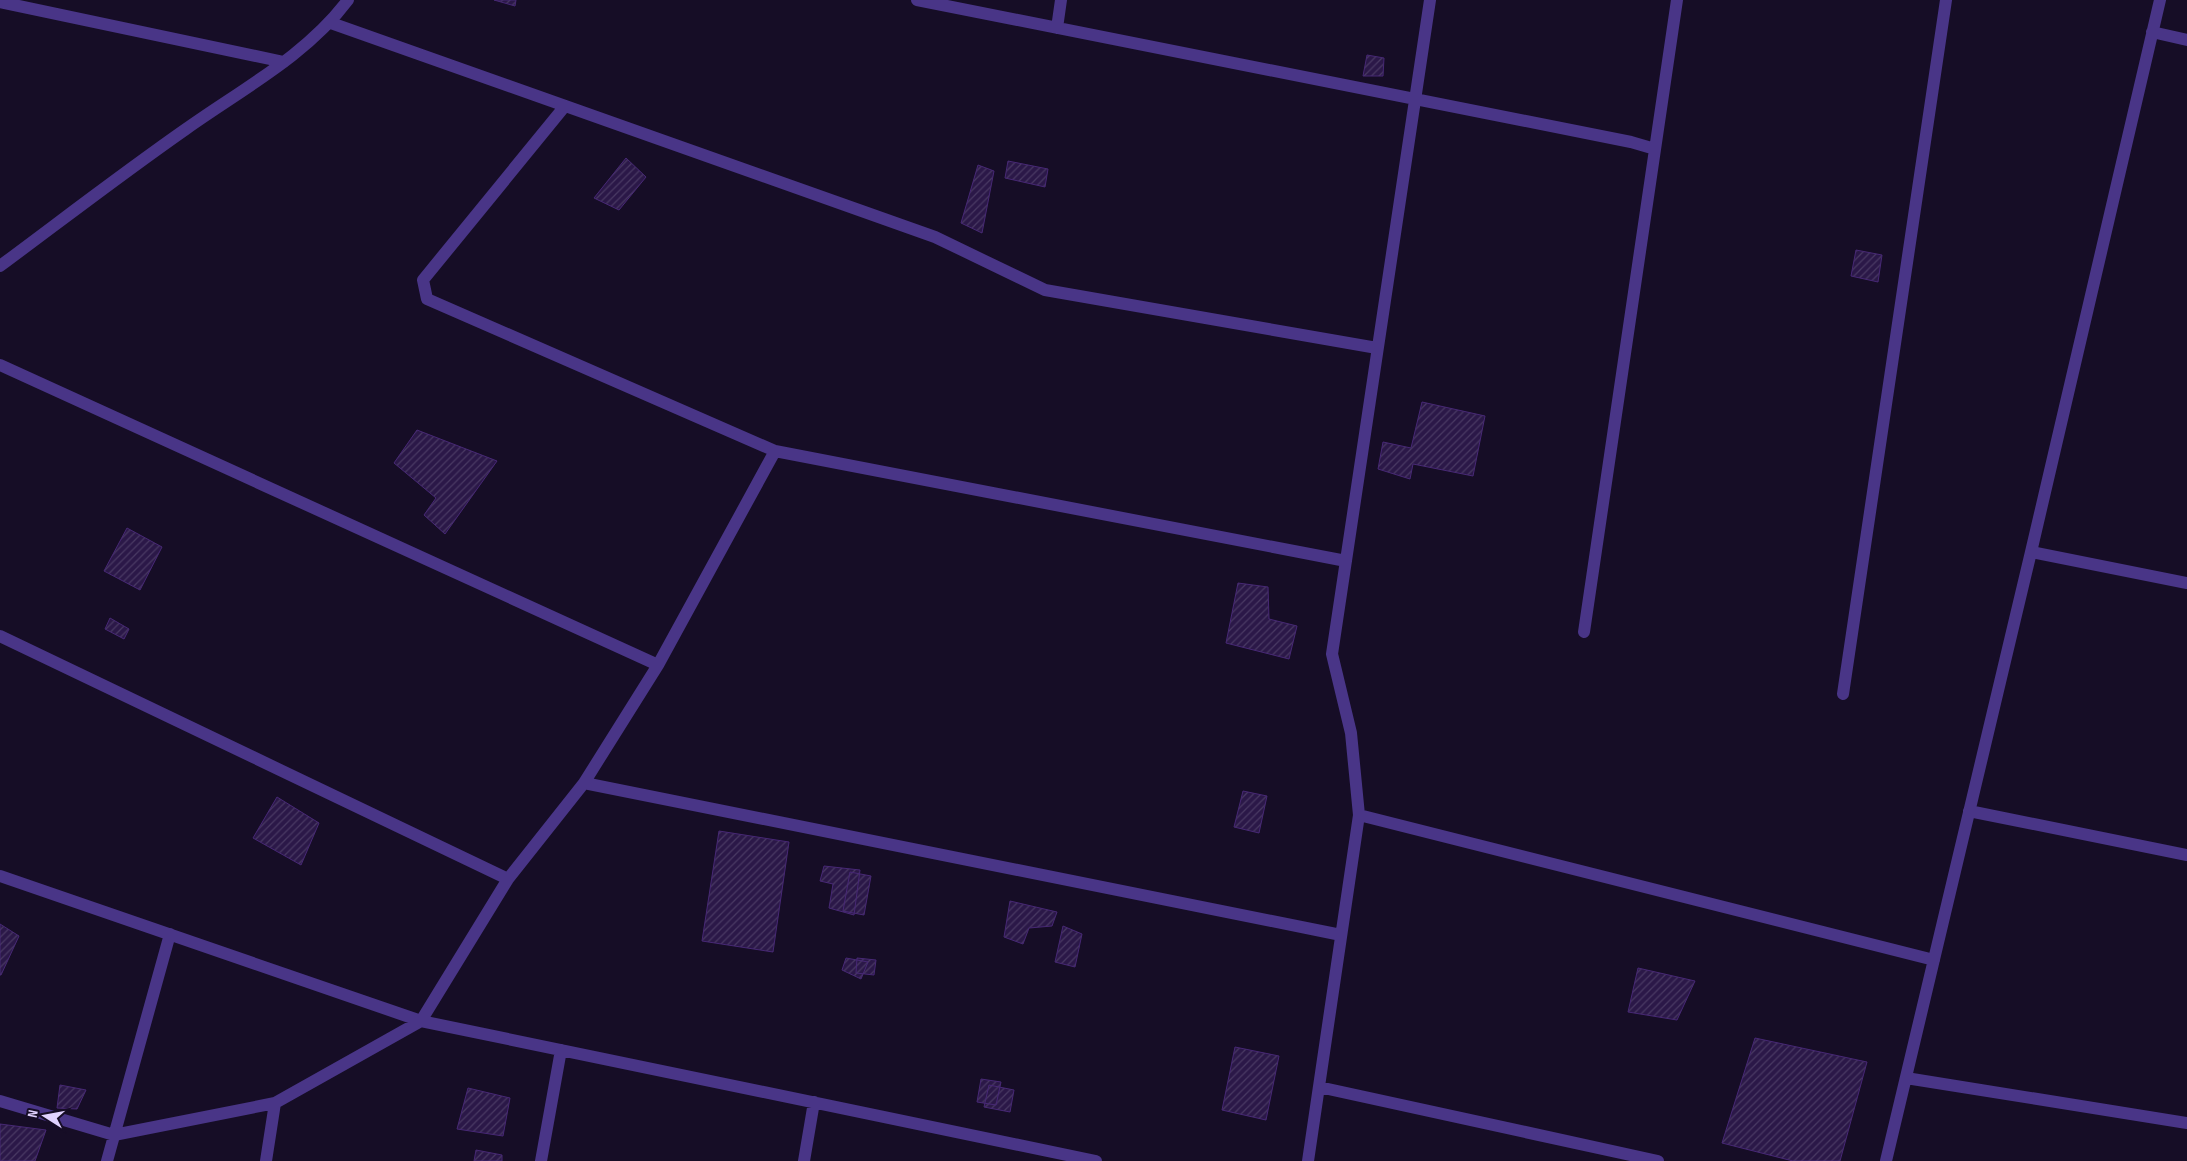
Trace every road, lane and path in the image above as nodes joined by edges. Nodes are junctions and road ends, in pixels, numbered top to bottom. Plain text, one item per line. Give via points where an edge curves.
1 (348, 0) edge
2 (917, 0) edge
3 (1061, 0) edge
4 (1430, 0) edge
5 (1677, 0) edge
6 (1946, 0) edge
7 (2160, 0) edge
8 (0, 2) edge
9 (331, 22) junction
10 (1056, 28) junction
11 (2152, 32) junction
12 (2187, 40) edge
13 (284, 62) junction
14 (1415, 99) junction
15 (565, 106) junction
16 (1655, 149) junction
17 (0, 266) edge
18 (1377, 348) junction
19 (0, 365) edge
20 (775, 451) junction
21 (2032, 552) junction
22 (1346, 561) junction
23 (2187, 583) edge
24 (1584, 632) dead end
25 (0, 636) edge
26 (658, 665) junction
27 (1843, 694) dead end
28 (584, 782) junction
29 (1969, 811) junction
30 (1359, 815) junction
31 (2187, 855) edge
32 (0, 876) edge
33 (508, 880) junction
34 (170, 934) junction
35 (1341, 936) junction
36 (1934, 960) junction
37 (421, 1021) junction
38 (561, 1050) junction
39 (1906, 1078) junction
40 (1319, 1087) junction
41 (0, 1101) edge
42 (814, 1102) junction
43 (275, 1103) junction
44 (2187, 1123) edge
45 (114, 1134) junction
46 (1057, 1157) edge
47 (107, 1161) edge
48 (266, 1161) edge
49 (541, 1161) edge
50 (804, 1161) edge
51 (1096, 1161) edge
52 (1308, 1161) edge
53 (1658, 1161) edge
54 (1886, 1161) edge

1 - 9 street
2 - 10 street
3 - 10 street
4 - 14 street
5 - 16 street
6 - 27 street
7 - 11 street
8 - 13 street
9 - 13 street
9 - 15 street
10 - 14 street
11 - 12 street
11 - 21 street
13 - 17 street via 185,129
14 - 16 street
14 - 18 street
15 - 18 street via 935,237 1045,290
15 - 20 street via 423,280 427,299
16 - 24 street
18 - 22 street
19 - 26 street
20 - 22 street
20 - 26 street
21 - 23 street
21 - 29 street
22 - 30 street via 1332,654 1351,733
25 - 33 street
26 - 28 street
28 - 33 street
28 - 35 street
29 - 31 street
29 - 36 street
30 - 35 street
30 - 36 street
32 - 34 street
33 - 37 street
34 - 37 street
34 - 45 street
35 - 40 street
36 - 39 street
37 - 38 street
37 - 43 street
38 - 42 street
38 - 49 street
39 - 44 street
39 - 54 street
40 - 52 street
40 - 53 street
41 - 45 street
42 - 46 street
42 - 50 street
43 - 45 street
43 - 48 street
45 - 47 street
46 - 51 street

